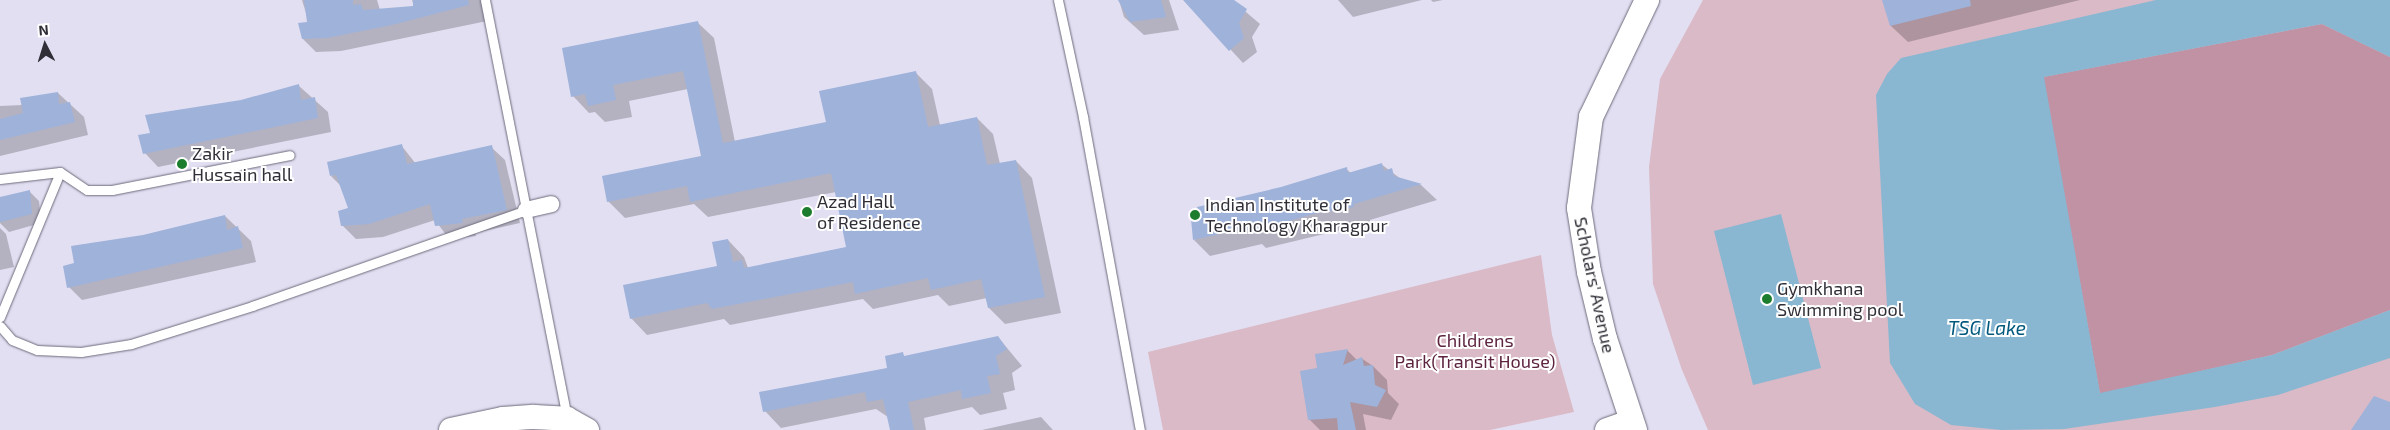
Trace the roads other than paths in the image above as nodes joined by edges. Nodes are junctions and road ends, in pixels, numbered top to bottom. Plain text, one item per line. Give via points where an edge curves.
1 (485, 0) edge
2 (1058, 0) edge
3 (1648, 0) edge
4 (290, 155) dead end
5 (60, 172) junction
6 (0, 178) edge
7 (552, 204) dead end
8 (526, 210) junction
9 (0, 317) edge
10 (0, 326) edge
11 (577, 425) edge
12 (1632, 426) edge
13 (450, 430) edge
14 (1140, 430) edge
15 (1606, 430) edge

1 - 8 lane
2 - 14 lane via 1083,117
3 - 12 street, Scholars' Avenue via 1591,117 1578,208 1589,272
4 - 5 lane via 112,190 87,190
5 - 6 lane
5 - 9 lane
7 - 8 street
8 - 10 lane via 252,306 123,345 81,352 38,350 12,340
8 - 11 lane
11 - 13 street via 503,419
12 - 15 street

